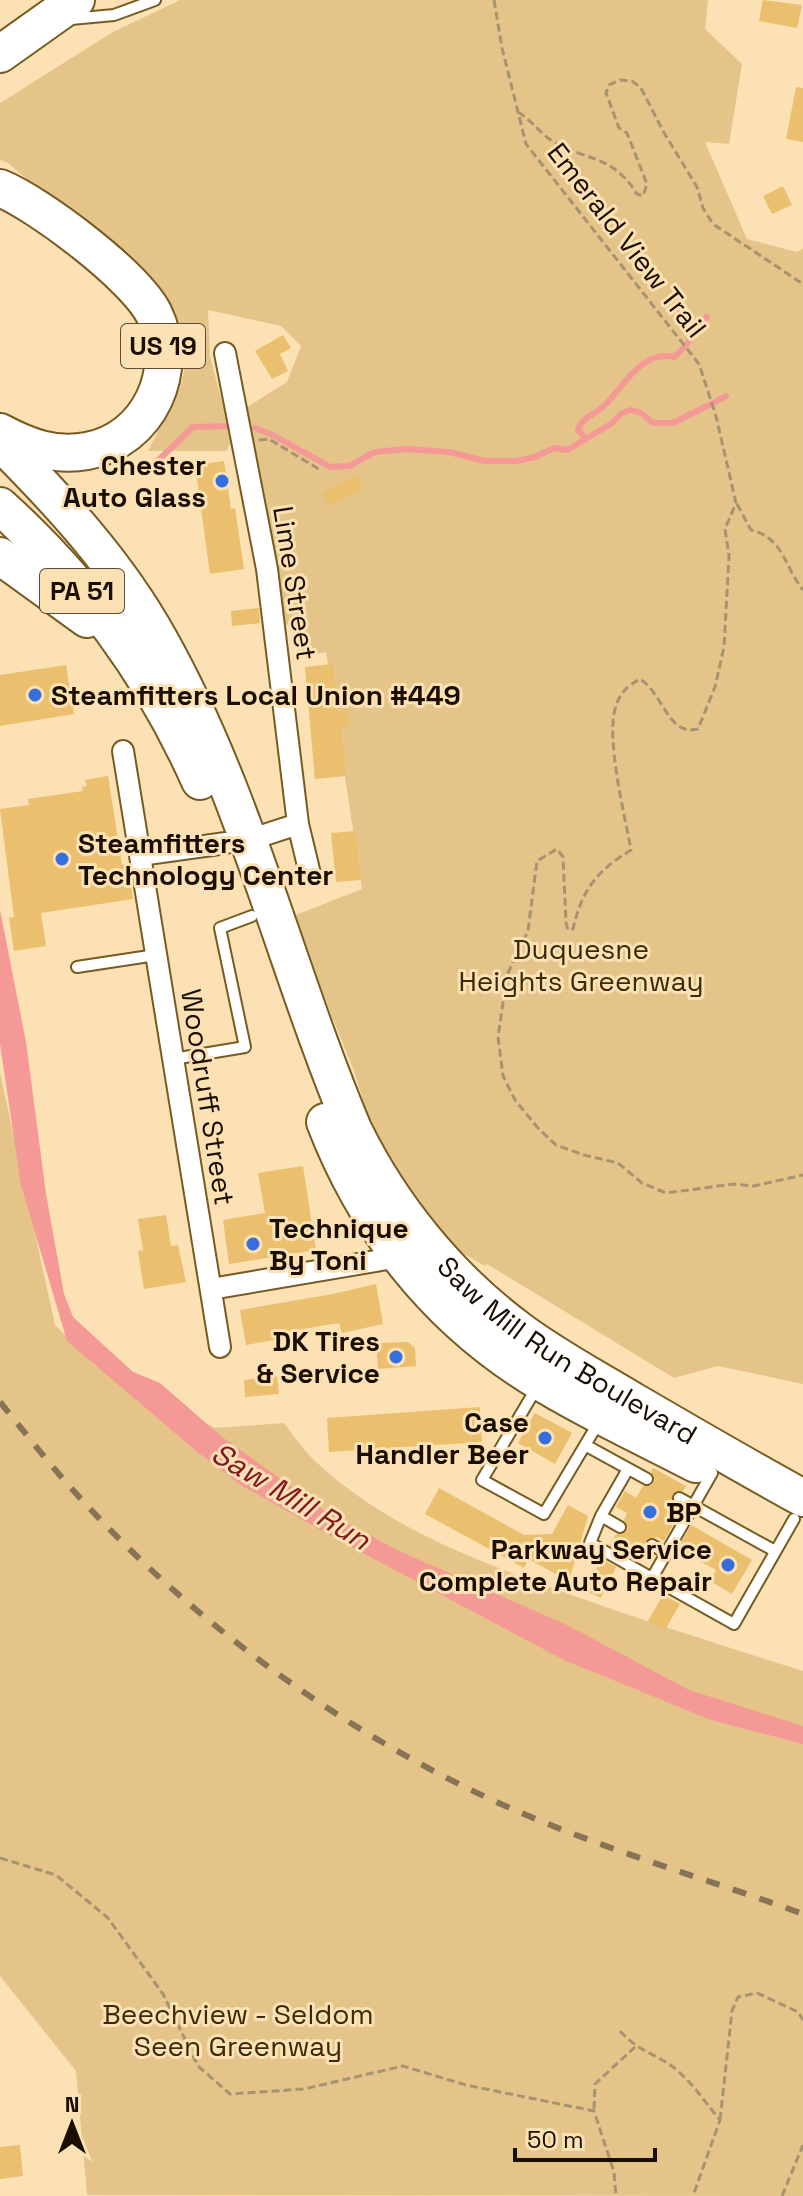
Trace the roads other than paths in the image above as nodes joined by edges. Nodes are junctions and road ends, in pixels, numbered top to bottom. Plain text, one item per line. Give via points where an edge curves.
1 (76, 0) edge
2 (155, 0) edge
3 (45, 22) junction
4 (0, 54) edge
5 (0, 188) edge
6 (225, 353) dead end
7 (0, 432) edge
8 (0, 442) edge
9 (0, 506) edge
10 (0, 556) edge
11 (152, 686) junction
12 (123, 751) dead end
13 (298, 824) junction
14 (238, 842) junction
15 (140, 855) junction
16 (310, 874) dead end
17 (252, 916) junction
18 (156, 955) junction
19 (77, 967) dead end
20 (173, 1059) junction
21 (399, 1257) junction
22 (447, 1265) junction
23 (211, 1289) junction
24 (220, 1347) dead end
25 (540, 1381) junction
26 (594, 1430) junction
27 (628, 1469) junction
28 (712, 1473) junction
29 (647, 1479) dead end
30 (679, 1498) dead end
31 (693, 1505) junction
32 (800, 1514) edge
33 (601, 1516) junction
34 (620, 1527) dead end
35 (652, 1545) dead end
36 (775, 1551) junction
37 (666, 1553) junction
38 (652, 1578) junction

1 - 3 highway
2 - 3 lane via 114,15
3 - 4 highway
5 - 7 highway, US 19 via 58,222 135,289 154,314 164,362 148,412 123,437 106,445 53,452
6 - 13 street, Lime Street via 277,639
8 - 14 highway, Saw Mill Run Boulevard via 67,511 159,638 196,712
9 - 11 highway, Saw Mill Run Boulevard / PA 51 via 74,580
10 - 11 highway via 82,615
11 - 14 highway, Saw Mill Run Boulevard
12 - 15 street, Woodruff Street
13 - 14 street
13 - 16 street, Lime Street
14 - 15 street
14 - 17 highway, Saw Mill Run Boulevard
14 - 22 highway, Saw Mill Run Boulevard via 353,1129 393,1198
15 - 18 street, Woodruff Street
17 - 20 lane via 220,928 245,1047
17 - 21 highway, Saw Mill Run Boulevard via 332,1140 362,1202
18 - 19 lane
18 - 20 street, Woodruff Street
20 - 23 street, Woodruff Street
21 - 22 highway
21 - 23 street
21 - 25 highway, Saw Mill Run Boulevard via 476,1337
22 - 32 highway, Saw Mill Run Boulevard via 497,1313 545,1348
23 - 24 street, Woodruff Street
25 - 26 highway, Saw Mill Run Boulevard
25 - 26 lane via 482,1480 544,1514
26 - 27 lane
26 - 28 highway, Saw Mill Run Boulevard
27 - 29 lane
27 - 33 lane
28 - 31 lane
28 - 32 highway, Saw Mill Run Boulevard
30 - 31 lane
31 - 36 lane
31 - 37 lane
32 - 36 lane
33 - 34 lane
33 - 38 lane via 590,1543
35 - 37 lane
36 - 38 lane via 734,1624
37 - 38 lane

